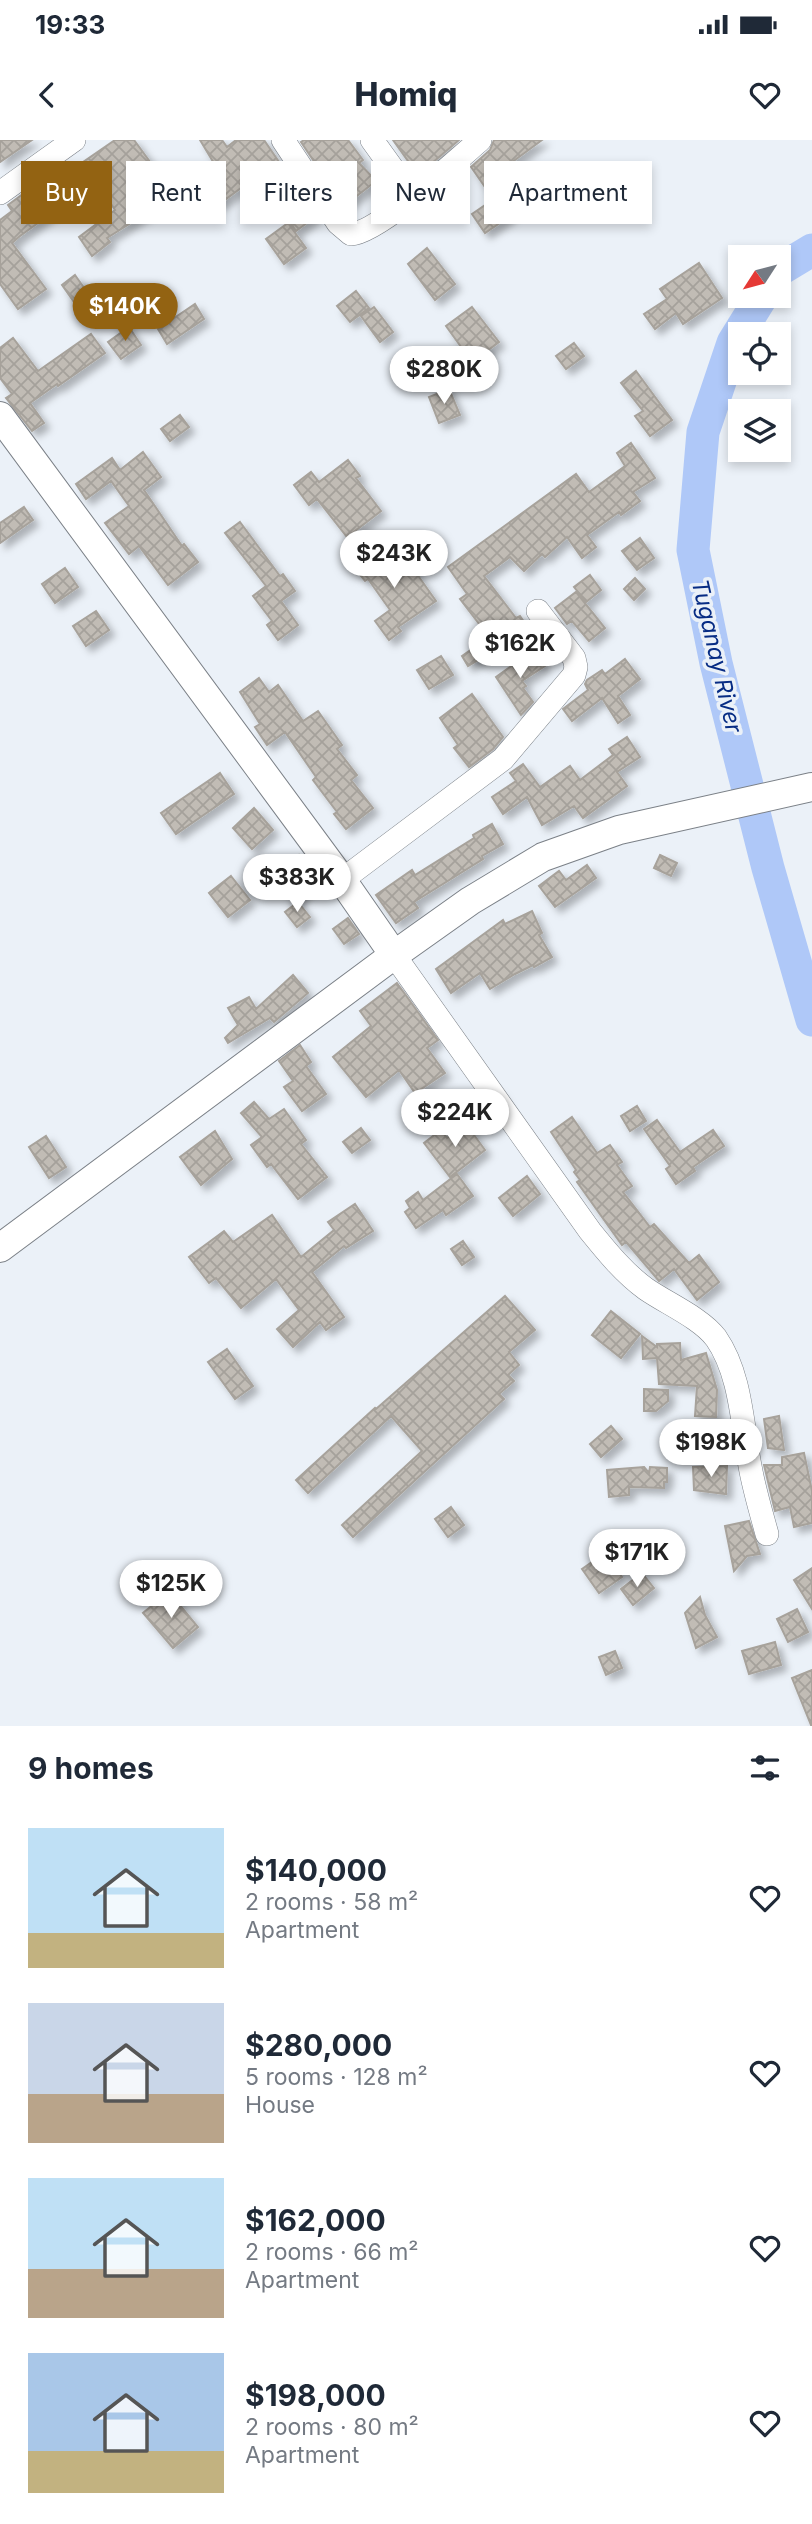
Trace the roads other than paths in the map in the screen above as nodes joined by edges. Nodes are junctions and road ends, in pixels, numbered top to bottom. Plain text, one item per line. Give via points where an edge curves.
1 (74, 140) edge
2 (283, 140) edge
3 (372, 140) edge
4 (480, 140) edge
5 (387, 161) edge
6 (455, 161) edge
7 (0, 193) edge
8 (375, 224) edge
9 (0, 416) edge
10 (538, 611) dead end
11 (803, 789) edge
12 (342, 880) junction
13 (394, 955) junction
14 (0, 1248) edge
15 (767, 1534) dead end

1 - 7 street
2 - 8 street via 338,223 351,234
3 - 5 street
4 - 6 street
9 - 12 street
10 - 12 street via 574,657 574,675 503,759
11 - 13 street via 619,830 543,857
12 - 13 street
13 - 14 street
13 - 15 street via 590,1231 644,1287 715,1337 736,1387

